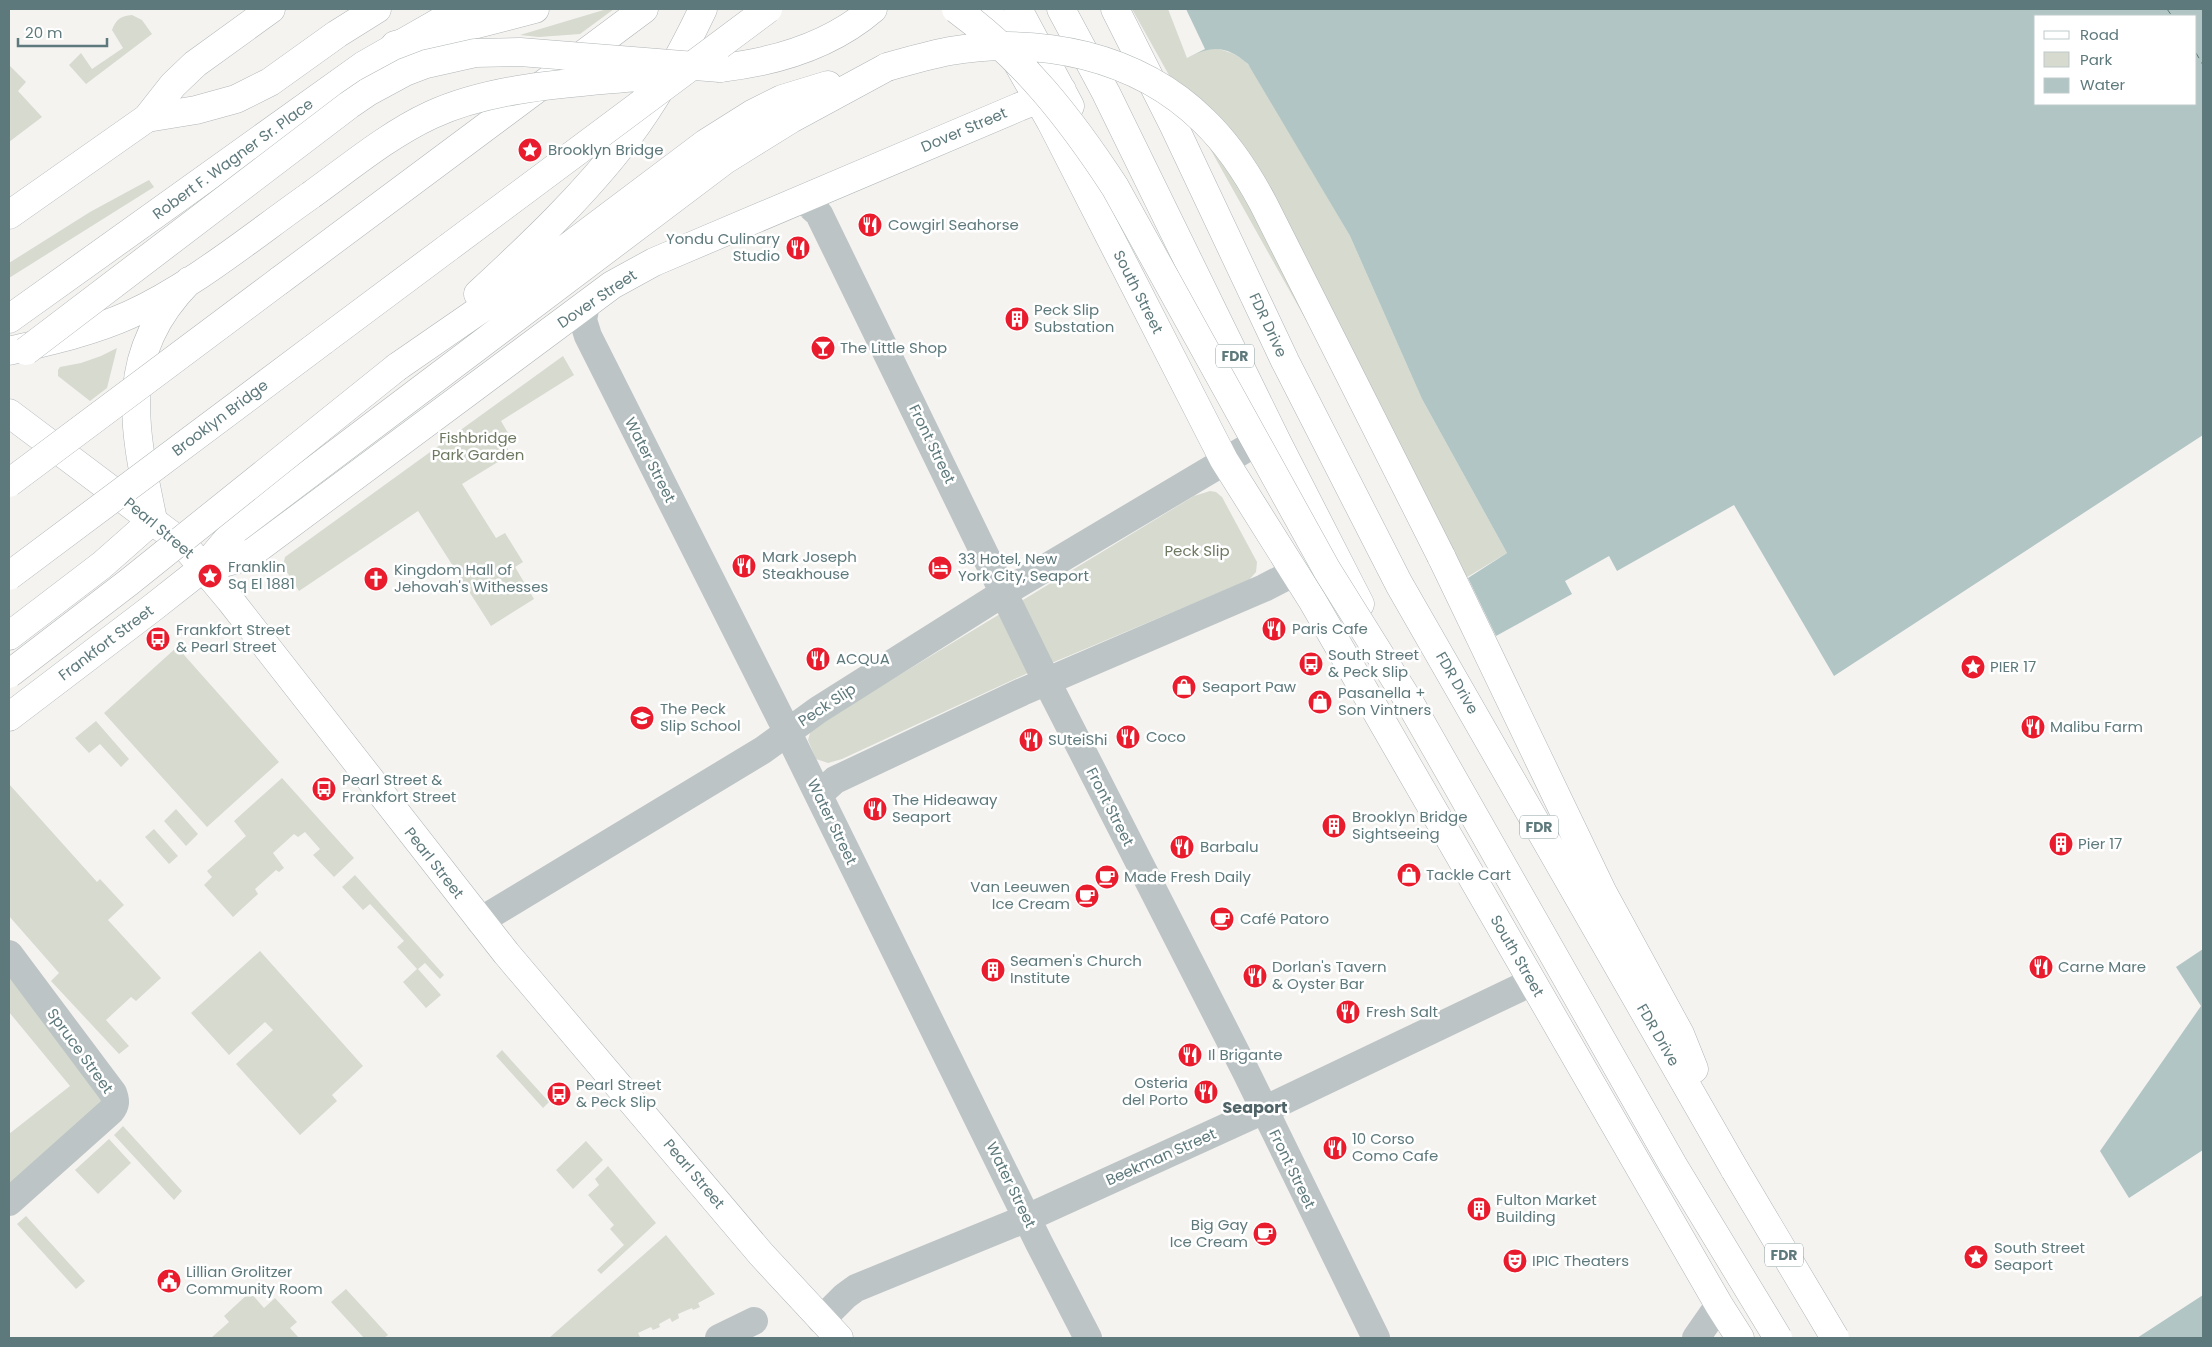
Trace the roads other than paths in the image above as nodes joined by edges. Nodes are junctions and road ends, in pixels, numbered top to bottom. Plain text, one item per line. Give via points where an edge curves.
1 (271, 9) edge
2 (377, 9) edge
3 (462, 9) edge
4 (535, 9) edge
5 (644, 9) edge
6 (703, 9) edge
7 (768, 9) edge
8 (873, 9) edge
9 (956, 9) edge
10 (986, 9) edge
11 (1018, 9) edge
12 (1061, 9) edge
13 (1115, 9) edge
14 (395, 45) junction
15 (887, 67) junction
16 (720, 68) junction
17 (1050, 95) junction
18 (147, 118) junction
19 (800, 201) junction
20 (9, 215) edge
21 (189, 281) junction
22 (586, 304) junction
23 (9, 319) edge
24 (9, 351) edge
25 (9, 364) edge
26 (397, 367) junction
27 (9, 413) edge
28 (1252, 445) junction
29 (1224, 460) junction
30 (9, 483) edge
31 (153, 520) junction
32 (203, 568) junction
33 (1295, 572) junction
34 (9, 576) edge
35 (1005, 592) junction
36 (9, 636) edge
37 (9, 674) edge
38 (1047, 682) junction
39 (1410, 702) junction
40 (9, 717) edge
41 (787, 731) junction
42 (820, 797) junction
43 (480, 921) junction
44 (9, 954) edge
45 (1532, 982) junction
46 (1264, 1110) junction
47 (1735, 1170) junction
48 (9, 1202) edge
49 (1027, 1218) junction
50 (1719, 1305) junction
51 (754, 1321) dead end
52 (830, 1329) edge
53 (723, 1337) edge
54 (1088, 1338) edge
55 (1376, 1338) edge
56 (1696, 1338) edge
57 (1740, 1338) edge
58 (1778, 1338) edge
59 (1835, 1338) edge

1 - 18 main road via 195,64
2 - 18 main road via 270,82 236,99
3 - 14 main road, Robert F. Wagner Sr. Place
4 - 14 main road
5 - 30 main road, bridge
6 - 26 main road, bridge via 659,91 612,158 536,238
7 - 34 main road, Brooklyn Bridge, bridge
8 - 16 main road via 843,31 812,46 771,60
9 - 39 main road, bridge via 1034,78 1098,159 1327,570
10 - 17 main road, South Street
11 - 17 main road, South Street
12 - 39 main road, FDR, bridge
13 - 47 main road, FDR Drive / FDR, bridge via 1289,369 1394,575
14 - 23 main road, Robert F. Wagner Sr. Place
15 - 26 main road via 782,99 728,129 536,271
15 - 32 main road via 790,119 726,160 236,529
15 - 47 main road, bridge via 949,51 987,47 1039,46 1067,50 1117,66 1161,87 1203,120 1236,158 1263,204 1412,499 1603,892 1680,1034
16 - 21 main road, bridge via 524,90 477,99 432,115 310,194
16 - 25 main road, bridge via 496,51 451,58 405,72 349,105
17 - 19 main road, Dover Street
17 - 28 main road, South Street
17 - 29 main road, South Street
18 - 20 main road
19 - 22 main road, Dover Street via 654,262 612,285
19 - 35 street, Front Street via 819,214
21 - 24 main road via 158,301 99,327
21 - 31 main road via 164,309 154,326 139,375 136,431
22 - 32 main road, Dover Street via 253,552
22 - 41 street, Water Street via 583,320 588,336
26 - 37 main road, bridge
27 - 31 main road, Pearl Street
28 - 29 street, Peck Slip
28 - 33 main road, South Street via 1299,530
29 - 33 main road, South Street
29 - 35 street, Peck Slip
31 - 32 main road, Pearl Street via 189,551
31 - 36 main road via 102,565
32 - 40 main road, Frankfort Street
32 - 43 main road, Pearl Street
33 - 38 street
33 - 45 main road, South Street
35 - 38 street, Front Street
35 - 41 street, Peck Slip
38 - 42 street via 834,780
38 - 46 street, Front Street
39 - 58 main road, FDR, bridge via 1673,1164
41 - 42 street, Water Street
41 - 43 street, Peck Slip via 763,750
42 - 49 street, Water Street
43 - 52 main road, Pearl Street via 761,1254
44 - 48 street, Spruce Street via 115,1100 111,1111
45 - 46 street, Beekman Street
45 - 50 main road, South Street
46 - 49 street, Beekman Street
46 - 55 street, Front Street
47 - 59 main road, FDR Drive / FDR, bridge
49 - 52 street, Beekman Street via 856,1288 845,1296
49 - 54 street, Water Street
50 - 56 street
50 - 57 main road, South Street
51 - 53 street

